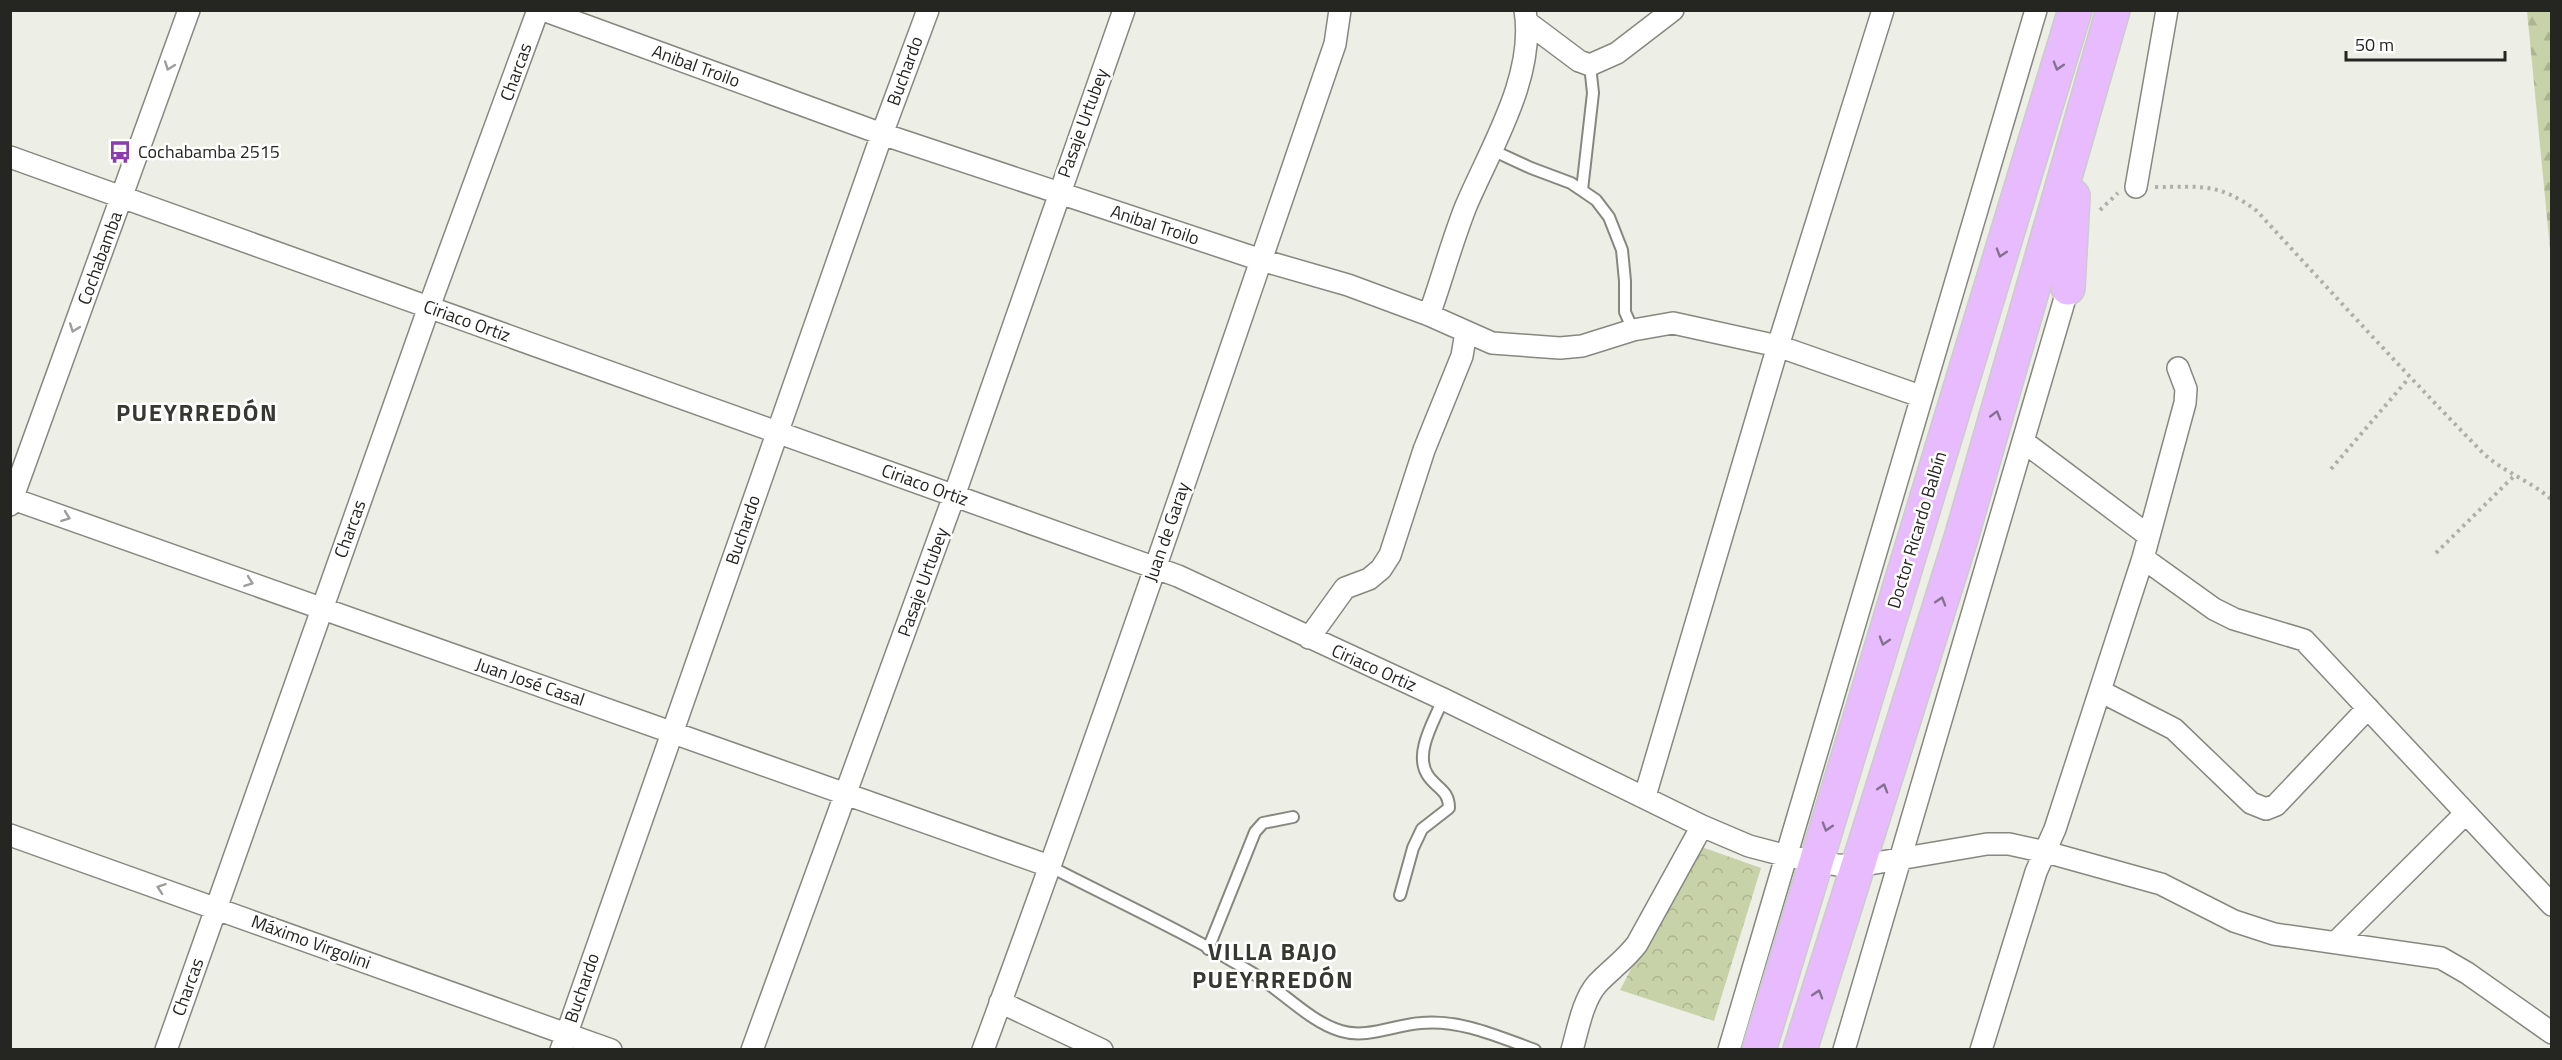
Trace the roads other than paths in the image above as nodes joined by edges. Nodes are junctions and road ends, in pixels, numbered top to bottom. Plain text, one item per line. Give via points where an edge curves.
1 (189, 10) edge
2 (541, 10) edge
3 (928, 10) edge
4 (1124, 10) edge
5 (1340, 10) edge
6 (1673, 10) edge
7 (1883, 10) edge
8 (2036, 10) edge
9 (2075, 10) edge
10 (2113, 10) edge
11 (2168, 10) edge
12 (1526, 16) edge
13 (1590, 65) junction
14 (882, 134) junction
15 (2075, 142) junction
16 (1491, 150) junction
17 (10, 157) edge
18 (2136, 187) road end
19 (1582, 190) junction
20 (1058, 193) junction
21 (122, 197) junction
22 (1262, 260) junction
23 (2068, 288) joint
24 (429, 307) junction
25 (1429, 315) junction
26 (1633, 330) junction
27 (1466, 332) junction
28 (1778, 346) junction
29 (2178, 368) dead end
30 (1920, 396) junction
31 (777, 432) junction
32 (2024, 442) junction
33 (954, 496) junction
34 (11, 500) edge
35 (2149, 536) junction
36 (2143, 558) junction
37 (1155, 568) junction
38 (322, 608) junction
39 (1309, 638) junction
40 (2100, 691) junction
41 (1443, 699) junction
42 (2368, 708) junction
43 (672, 732) junction
44 (846, 794) junction
45 (1645, 796) junction
46 (2466, 813) junction
47 (1293, 817) dead end
48 (1702, 826) junction
49 (10, 835) edge
50 (2046, 852) junction
51 (1802, 858) junction
52 (1901, 860) junction
53 (1049, 866) junction
54 (1858, 866) junction
55 (1400, 895) dead end
56 (2552, 905) edge
57 (216, 908) junction
58 (2336, 942) junction
59 (1208, 949) junction
60 (1000, 1002) junction
61 (2552, 1033) edge
62 (564, 1042) edge
63 (166, 1050) edge
64 (611, 1050) edge
65 (752, 1050) edge
66 (983, 1050) edge
67 (1102, 1050) edge
68 (1535, 1050) edge
69 (1572, 1050) edge
70 (1729, 1050) edge
71 (1759, 1050) edge
72 (1800, 1050) edge
73 (1844, 1050) edge
74 (1980, 1050) edge

1 -> 21 street, Cochabamba
2 - 14 street, Anibal Troilo
2 - 24 street, Charcas
3 - 14 street, Buchardo
4 - 20 street, Pasaje Urtubey
5 - 22 street, Juan de Garay via 1335,44
6 - 13 street via 1617,53
7 - 28 street
8 - 30 street
9 -> 51 main road, Doctor Ricardo Balbín
10 - 15 main road
11 - 18 street
12 - 13 street via 1579,61
12 - 16 street via 1524,63
13 - 19 lane via 1593,93
14 - 20 street, Anibal Troilo
14 - 31 street, Buchardo
15 - 23 main road
54 -> 15 main road via 1961,538
16 - 19 lane
16 - 25 street via 1466,208
17 - 21 street, Ciriaco Ortiz
19 - 26 lane via 1609,216 1622,250 1625,312
20 - 22 street, Anibal Troilo
20 - 33 street, Pasaje Urtubey
21 - 24 street, Ciriaco Ortiz
21 -> 34 street, Cochabamba
22 - 25 street, Anibal Troilo via 1348,285
22 - 37 street, Juan de Garay
23 - 32 street
24 - 31 street, Ciriaco Ortiz
24 - 38 street, Charcas
25 - 27 street, Anibal Troilo
26 - 27 street, Anibal Troilo via 1582,346 1560,348 1492,343
26 - 28 street, Anibal Troilo via 1672,323
27 - 39 street via 1462,356 1435,419 1390,555 1369,579 1345,588
28 - 30 street, Anibal Troilo
28 - 45 street
29 - 35 street via 2186,389 2185,403
30 - 51 street
31 - 33 street, Ciriaco Ortiz
31 - 43 street, Buchardo
32 - 35 street
32 - 52 street
33 - 37 street, Ciriaco Ortiz
33 - 44 street, Pasaje Urtubey
34 -> 38 street, Juan José Casal
35 - 36 street
36 - 40 street
36 - 42 street via 2214,609 2304,640
37 - 39 street, Ciriaco Ortiz
37 - 53 street, Juan de Garay
38 - 43 street, Juan José Casal
38 - 57 street, Charcas
39 - 41 street, Ciriaco Ortiz
40 - 42 street via 2174,729 2251,803 2266,809 2276,805
40 - 50 street
41 - 45 street, Ciriaco Ortiz
41 - 55 lane via 1425,746 1423,763 1428,776 1443,789 1449,808 1422,829
42 - 46 street
43 - 44 street, Juan José Casal
43 - 62 street, Buchardo
44 - 53 street, Juan José Casal
44 - 65 street, Pasaje Urtubey
45 - 48 street, Ciriaco Ortiz
46 - 56 street
46 - 58 street
47 - 59 lane via 1263,822 1255,832
48 - 51 street, Ciriaco Ortiz via 1749,846
48 - 69 street via 1637,944 1596,985
57 -> 49 street, Máximo Virgolini
50 - 52 street, Ciriaco Ortiz via 2001,843
50 - 58 street, Ciriaco Ortiz via 2161,884 2255,929
50 - 74 street via 2036,872
51 - 54 street, Ciriaco Ortiz
51 - 70 street
51 - 71 main road, Doctor Ricardo Balbín
52 - 54 street, Ciriaco Ortiz
52 - 73 street
53 - 59 lane
53 - 60 street, Juan de Garay
72 -> 54 main road
57 - 62 street, Máximo Virgolini
57 - 63 street, Charcas
58 - 61 street, Ciriaco Ortiz via 2441,958
59 - 68 lane via 1255,974 1324,1024 1340,1031 1358,1035 1421,1023 1444,1023 1466,1026
60 - 66 street, Juan de Garay
60 - 67 street
62 - 64 street, Máximo Virgolini

